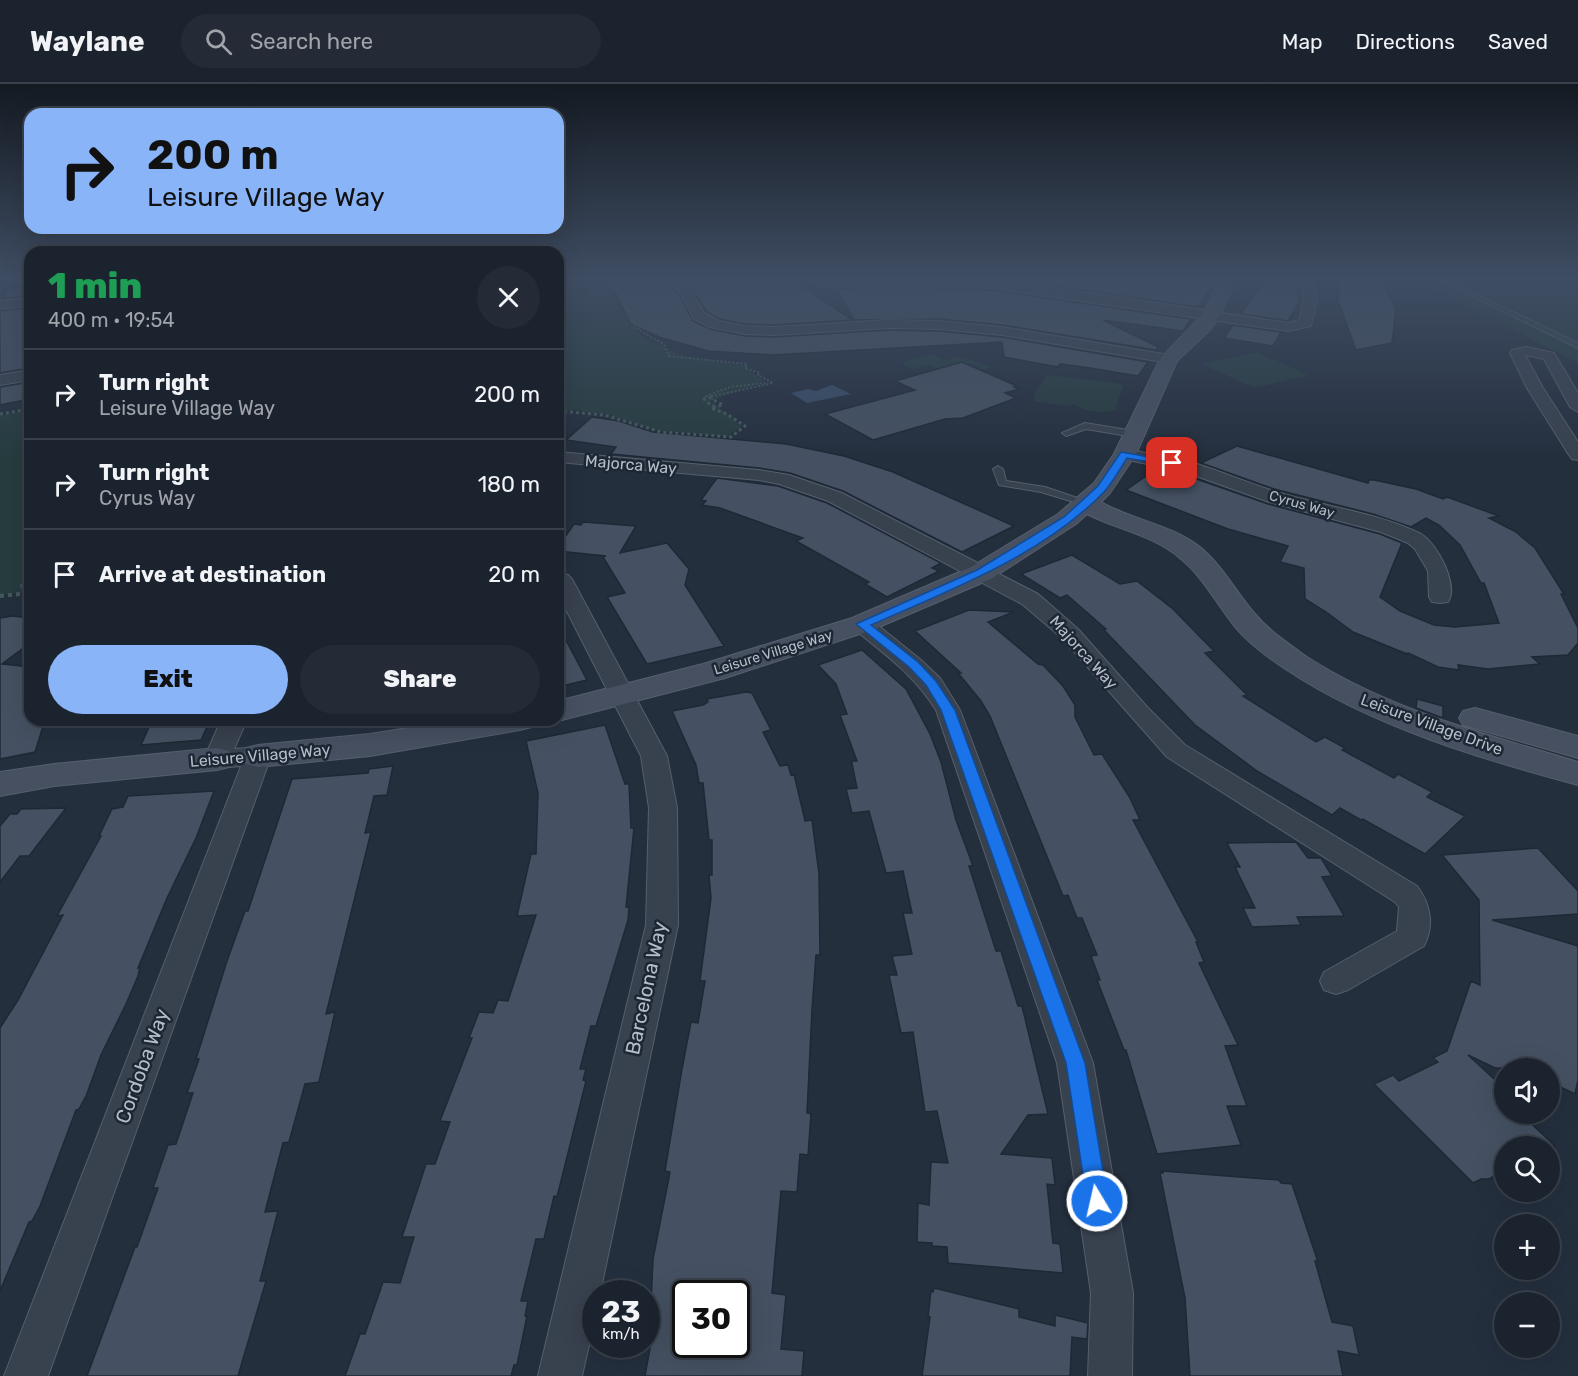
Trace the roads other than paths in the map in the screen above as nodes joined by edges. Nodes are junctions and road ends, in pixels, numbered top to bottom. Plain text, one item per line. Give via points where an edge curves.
1 (1040, 337) edge
2 (1192, 337) edge
3 (1560, 337) edge
4 (1578, 346) edge
5 (1169, 359) junction
6 (24, 376) edge
7 (0, 380) edge
8 (1578, 406) edge
9 (1066, 433) dead end
10 (1129, 444) junction
11 (1578, 455) edge
12 (564, 458) edge
13 (998, 469) dead end
14 (1087, 503) junction
15 (981, 573) junction
16 (564, 585) edge
17 (1440, 597) dead end
18 (862, 624) junction
19 (1266, 627) junction
20 (622, 696) junction
21 (564, 710) edge
22 (231, 726) edge
23 (484, 726) edge
24 (1578, 747) edge
25 (258, 756) junction
26 (217, 759) junction
27 (1578, 774) edge
28 (0, 784) edge
29 (1336, 981) dead end
30 (26, 1376) edge
31 (560, 1376) edge
32 (1110, 1376) edge

1 - 5 street
2 - 5 street, Leisure Village Way
3 - 4 lane
5 - 10 street, Leisure Village Way
6 - 7 street
8 - 11 street via 1549,356 1517,353
9 - 10 lane via 1085,426
10 - 14 street, Leisure Village Way via 1102,488
10 - 17 street, Cyrus Way via 1276,498 1415,539 1438,572
12 - 15 street, Majorca Way via 783,479 835,497
13 - 14 lane via 1002,483 1041,489
14 - 15 street, Leisure Village Way
14 - 19 street, Leisure Village Drive via 1098,512 1163,536 1193,555
15 - 18 street, Leisure Village Way
15 - 29 street, Majorca Way via 1030,599 1054,617 1176,751 1406,894 1414,905 1413,937
16 - 20 street, Barcelona Way
18 - 20 street, Leisure Village Way
18 - 32 street via 913,664 948,710 1075,1063 1112,1293
19 - 24 street, Leisure Village Drive via 1392,691
19 - 27 street, Leisure Village Drive via 1283,654 1315,676 1374,706
20 - 21 street, Leisure Village Way
20 - 31 street, Barcelona Way via 656,767 663,808 662,925
22 - 26 street
23 - 25 street, Leisure Village Way via 370,745
25 - 26 street, Leisure Village Way
25 - 30 street, Cordoba Way
26 - 28 street, Leisure Village Way

